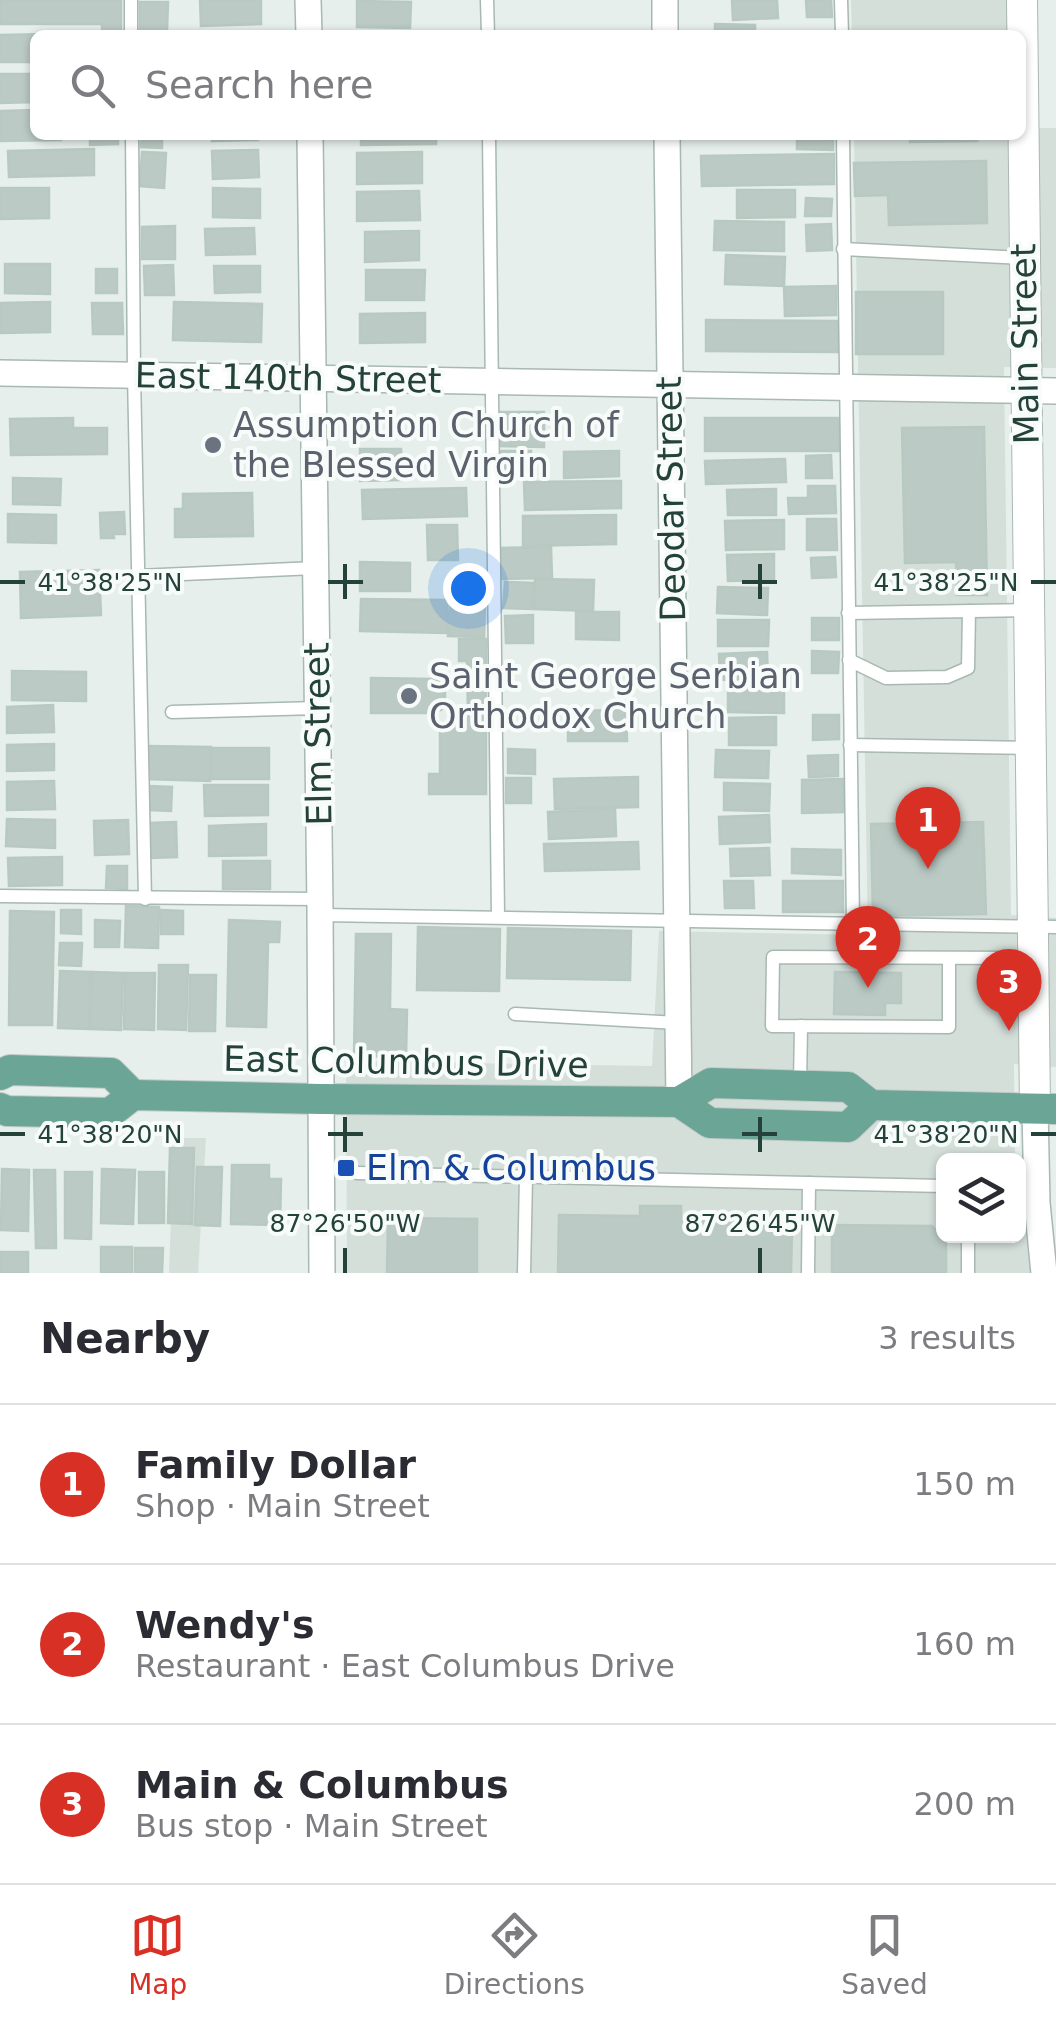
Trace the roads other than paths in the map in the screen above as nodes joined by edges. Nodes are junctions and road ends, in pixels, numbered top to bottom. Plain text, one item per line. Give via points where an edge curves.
1 (130, 0) edge
2 (308, 0) edge
3 (487, 0) edge
4 (665, 0) edge
5 (841, 0) edge
6 (1022, 0) edge
7 (131, 30) edge
8 (309, 30) edge
9 (488, 30) edge
10 (666, 30) edge
11 (842, 30) edge
12 (1022, 30) edge
13 (132, 140) edge
14 (310, 140) edge
15 (489, 140) edge
16 (666, 140) edge
17 (842, 140) edge
18 (1023, 140) edge
19 (844, 248) junction
20 (1024, 258) junction
21 (0, 372) edge
22 (134, 375) junction
23 (312, 378) junction
24 (492, 382) junction
25 (669, 384) junction
26 (845, 388) junction
27 (1041, 391) edge
28 (315, 568) junction
29 (138, 576) junction
30 (1028, 610) junction
31 (970, 611) junction
32 (848, 613) junction
33 (849, 660) junction
34 (317, 708) junction
35 (172, 712) dead end
36 (850, 744) junction
37 (1030, 748) junction
38 (0, 896) edge
39 (145, 899) junction
40 (320, 907) junction
41 (498, 917) junction
42 (676, 921) junction
43 (853, 924) junction
44 (1040, 940) edge
45 (949, 958) junction
46 (515, 1014) dead end
47 (678, 1023) junction
48 (800, 1026) junction
49 (0, 1075) edge
50 (800, 1086) junction
51 (133, 1095) junction
52 (321, 1099) junction
53 (679, 1102) junction
54 (871, 1105) junction
55 (0, 1108) edge
56 (1045, 1108) edge
57 (357, 1173) dead end
58 (526, 1177) junction
59 (810, 1183) junction
60 (936, 1186) edge
61 (1028, 1193) edge
62 (968, 1243) edge
63 (1047, 1261) edge
64 (322, 1273) edge
65 (524, 1273) edge
66 (808, 1273) edge
67 (968, 1273) edge

1 - 7 lane
2 - 8 street
3 - 9 lane
4 - 10 street
5 - 11 lane
6 - 12 street, Main Street
13 - 22 lane
14 - 23 street, Elm Street
15 - 24 lane
16 - 25 street, Deodar Street
17 - 19 lane
18 - 20 street, Main Street
19 - 20 lane
19 - 26 lane
20 - 27 street, Main Street
21 - 22 street, East 140th Street
22 - 23 street, East 140th Street
22 - 29 lane
23 - 24 street, East 140th Street
23 - 28 street, Elm Street
24 - 25 street, East 140th Street
24 - 41 lane
25 - 26 street, East 140th Street
25 - 42 street, Deodar Street
26 - 27 street, East 140th Street
26 - 32 lane
27 - 30 street, Main Street
28 - 29 lane
28 - 34 street, Elm Street
29 - 39 lane
30 - 31 lane
30 - 37 street, Main Street
31 - 32 lane
31 - 33 lane via 968,668 947,677 886,678
32 - 33 lane
33 - 36 lane
34 - 35 lane
34 - 40 street, Elm Street
36 - 37 lane
36 - 43 lane
37 - 44 street, Main Street
38 - 39 lane
39 - 40 lane
40 - 41 lane
40 - 52 street, Elm Street
41 - 42 lane
42 - 43 lane
42 - 47 street, Deodar Street
43 - 44 lane
44 - 45 lane
44 - 56 street, Main Street
45 - 48 lane via 948,1027
45 - 48 lane via 773,956 772,1026
46 - 47 lane
47 - 53 street, Deodar Street
48 - 50 lane
49 - 51 main road, East Columbus Drive via 111,1073
50 - 53 main road, East Columbus Drive via 711,1083
50 - 54 main road, East Columbus Drive via 848,1086
51 - 52 main road, East Columbus Drive
51 - 55 main road, East Columbus Drive via 110,1113
52 - 53 main road, East Columbus Drive
52 - 64 street, Elm Street
53 - 54 main road, East Columbus Drive via 710,1123 848,1127
54 - 56 main road, East Columbus Drive
56 - 61 street
57 - 58 lane
58 - 59 lane
58 - 65 lane
59 - 60 lane
59 - 66 lane
61 - 63 street
62 - 67 lane

